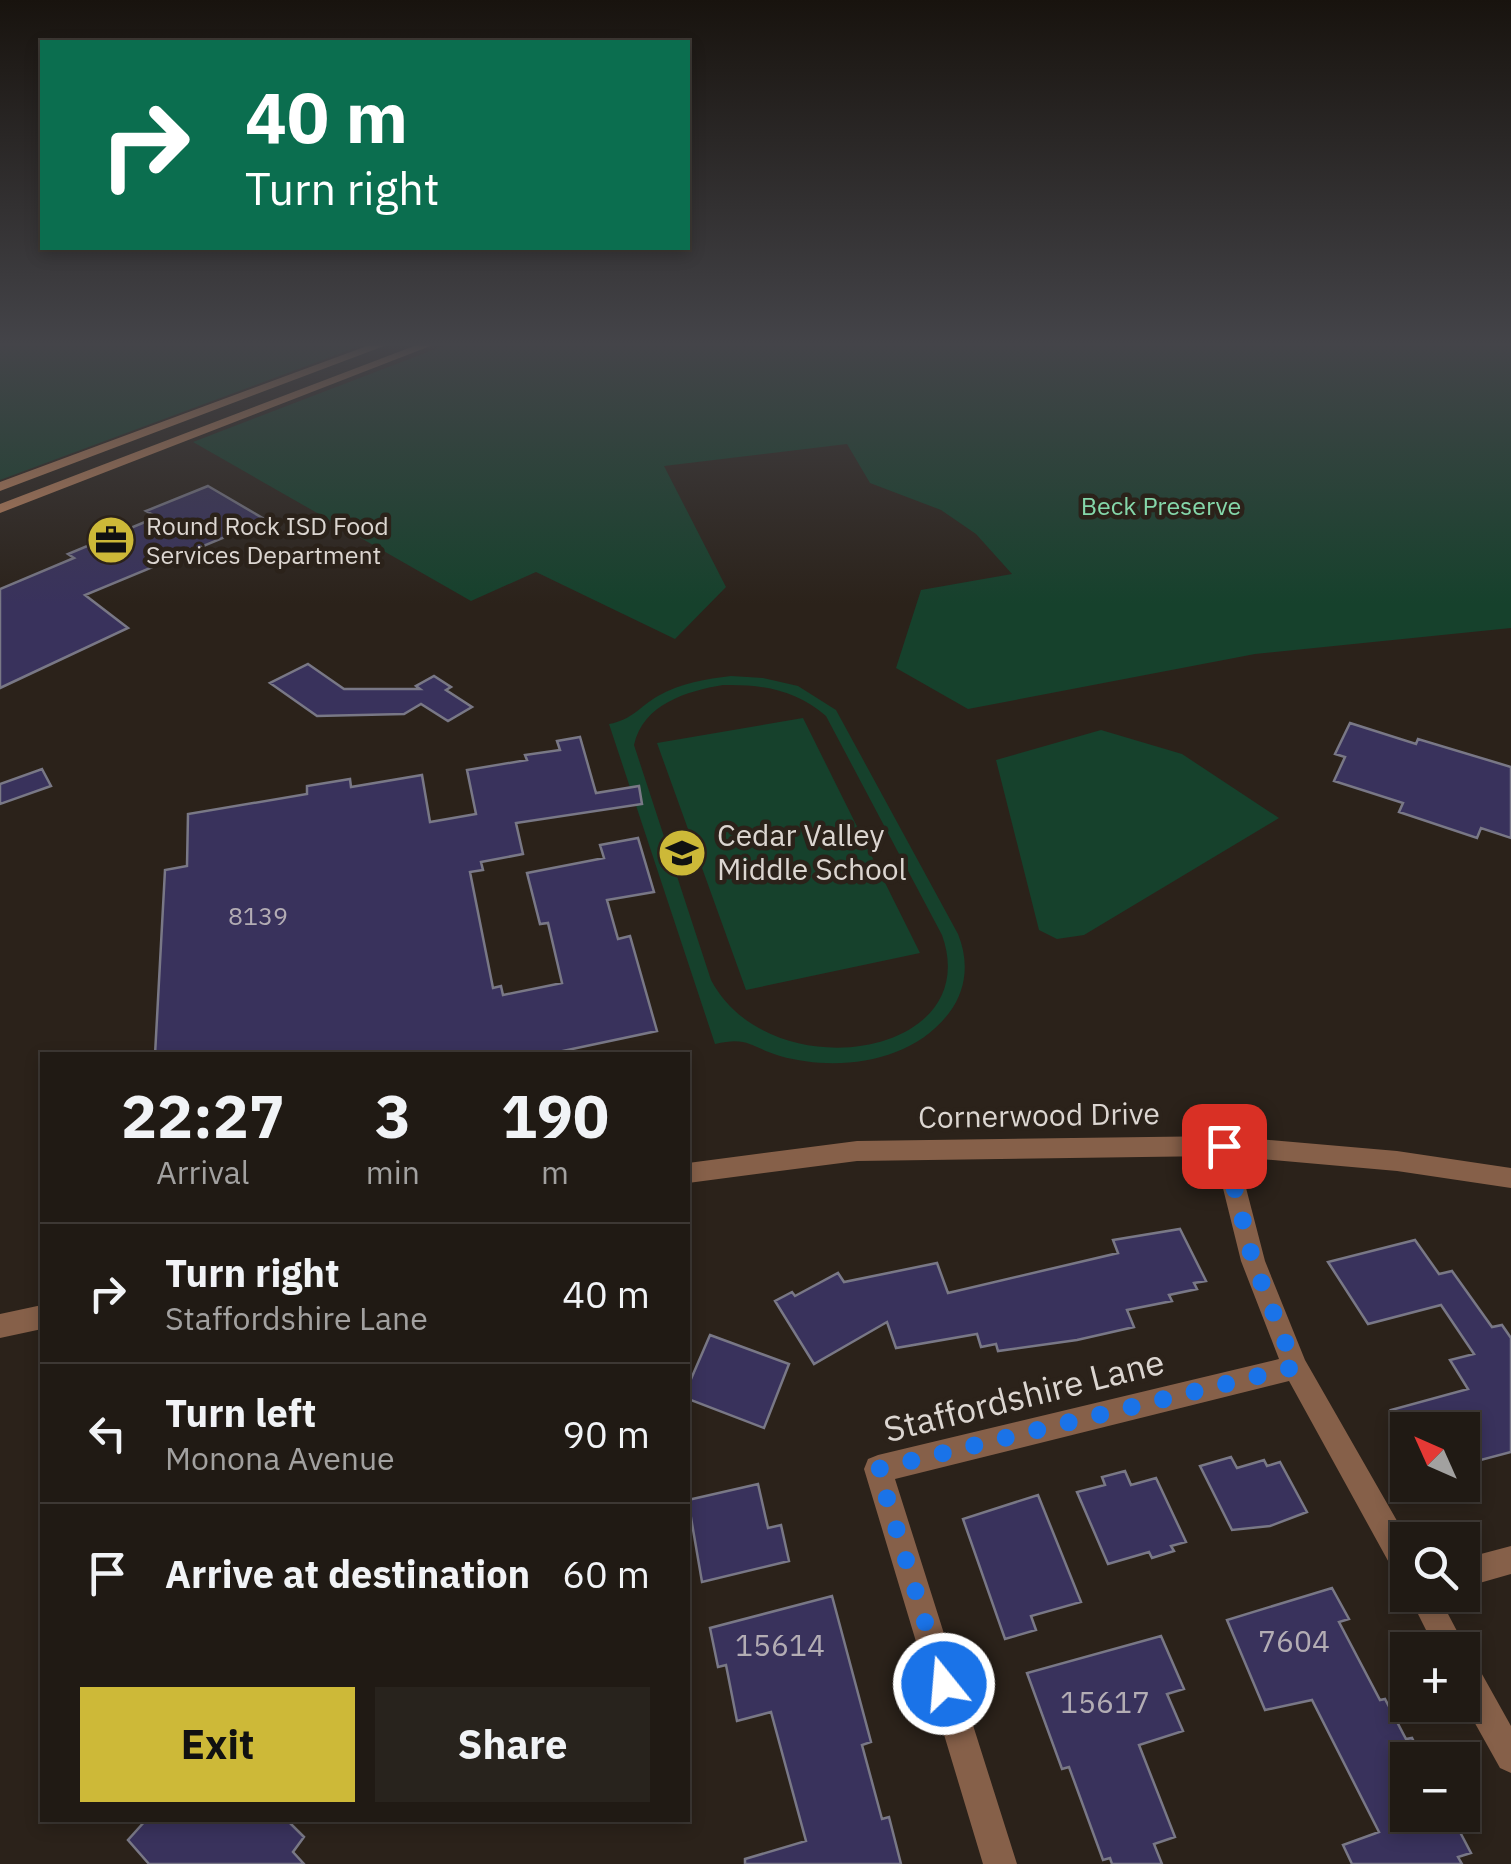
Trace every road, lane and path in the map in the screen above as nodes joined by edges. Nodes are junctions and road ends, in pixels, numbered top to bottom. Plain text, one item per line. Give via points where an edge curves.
1 (153, 430) edge
2 (206, 430) edge
3 (0, 487) edge
4 (0, 509) edge
5 (1224, 1146) junction
6 (690, 1173) edge
7 (1511, 1178) edge
8 (40, 1317) edge
9 (0, 1326) edge
10 (1295, 1367) junction
11 (1390, 1538) edge
12 (1511, 1560) edge
13 (1480, 1569) edge
14 (1480, 1701) edge
15 (1511, 1757) edge
16 (1000, 1864) edge

1 - 3 street
2 - 4 street
5 - 6 street, Cornerwood Drive via 856,1151
5 - 7 street, Cornerwood Drive
5 - 10 street via 1253,1261
8 - 9 street
10 - 11 street
10 - 16 street, Staffordshire Lane via 878,1469
12 - 13 street
14 - 15 street

